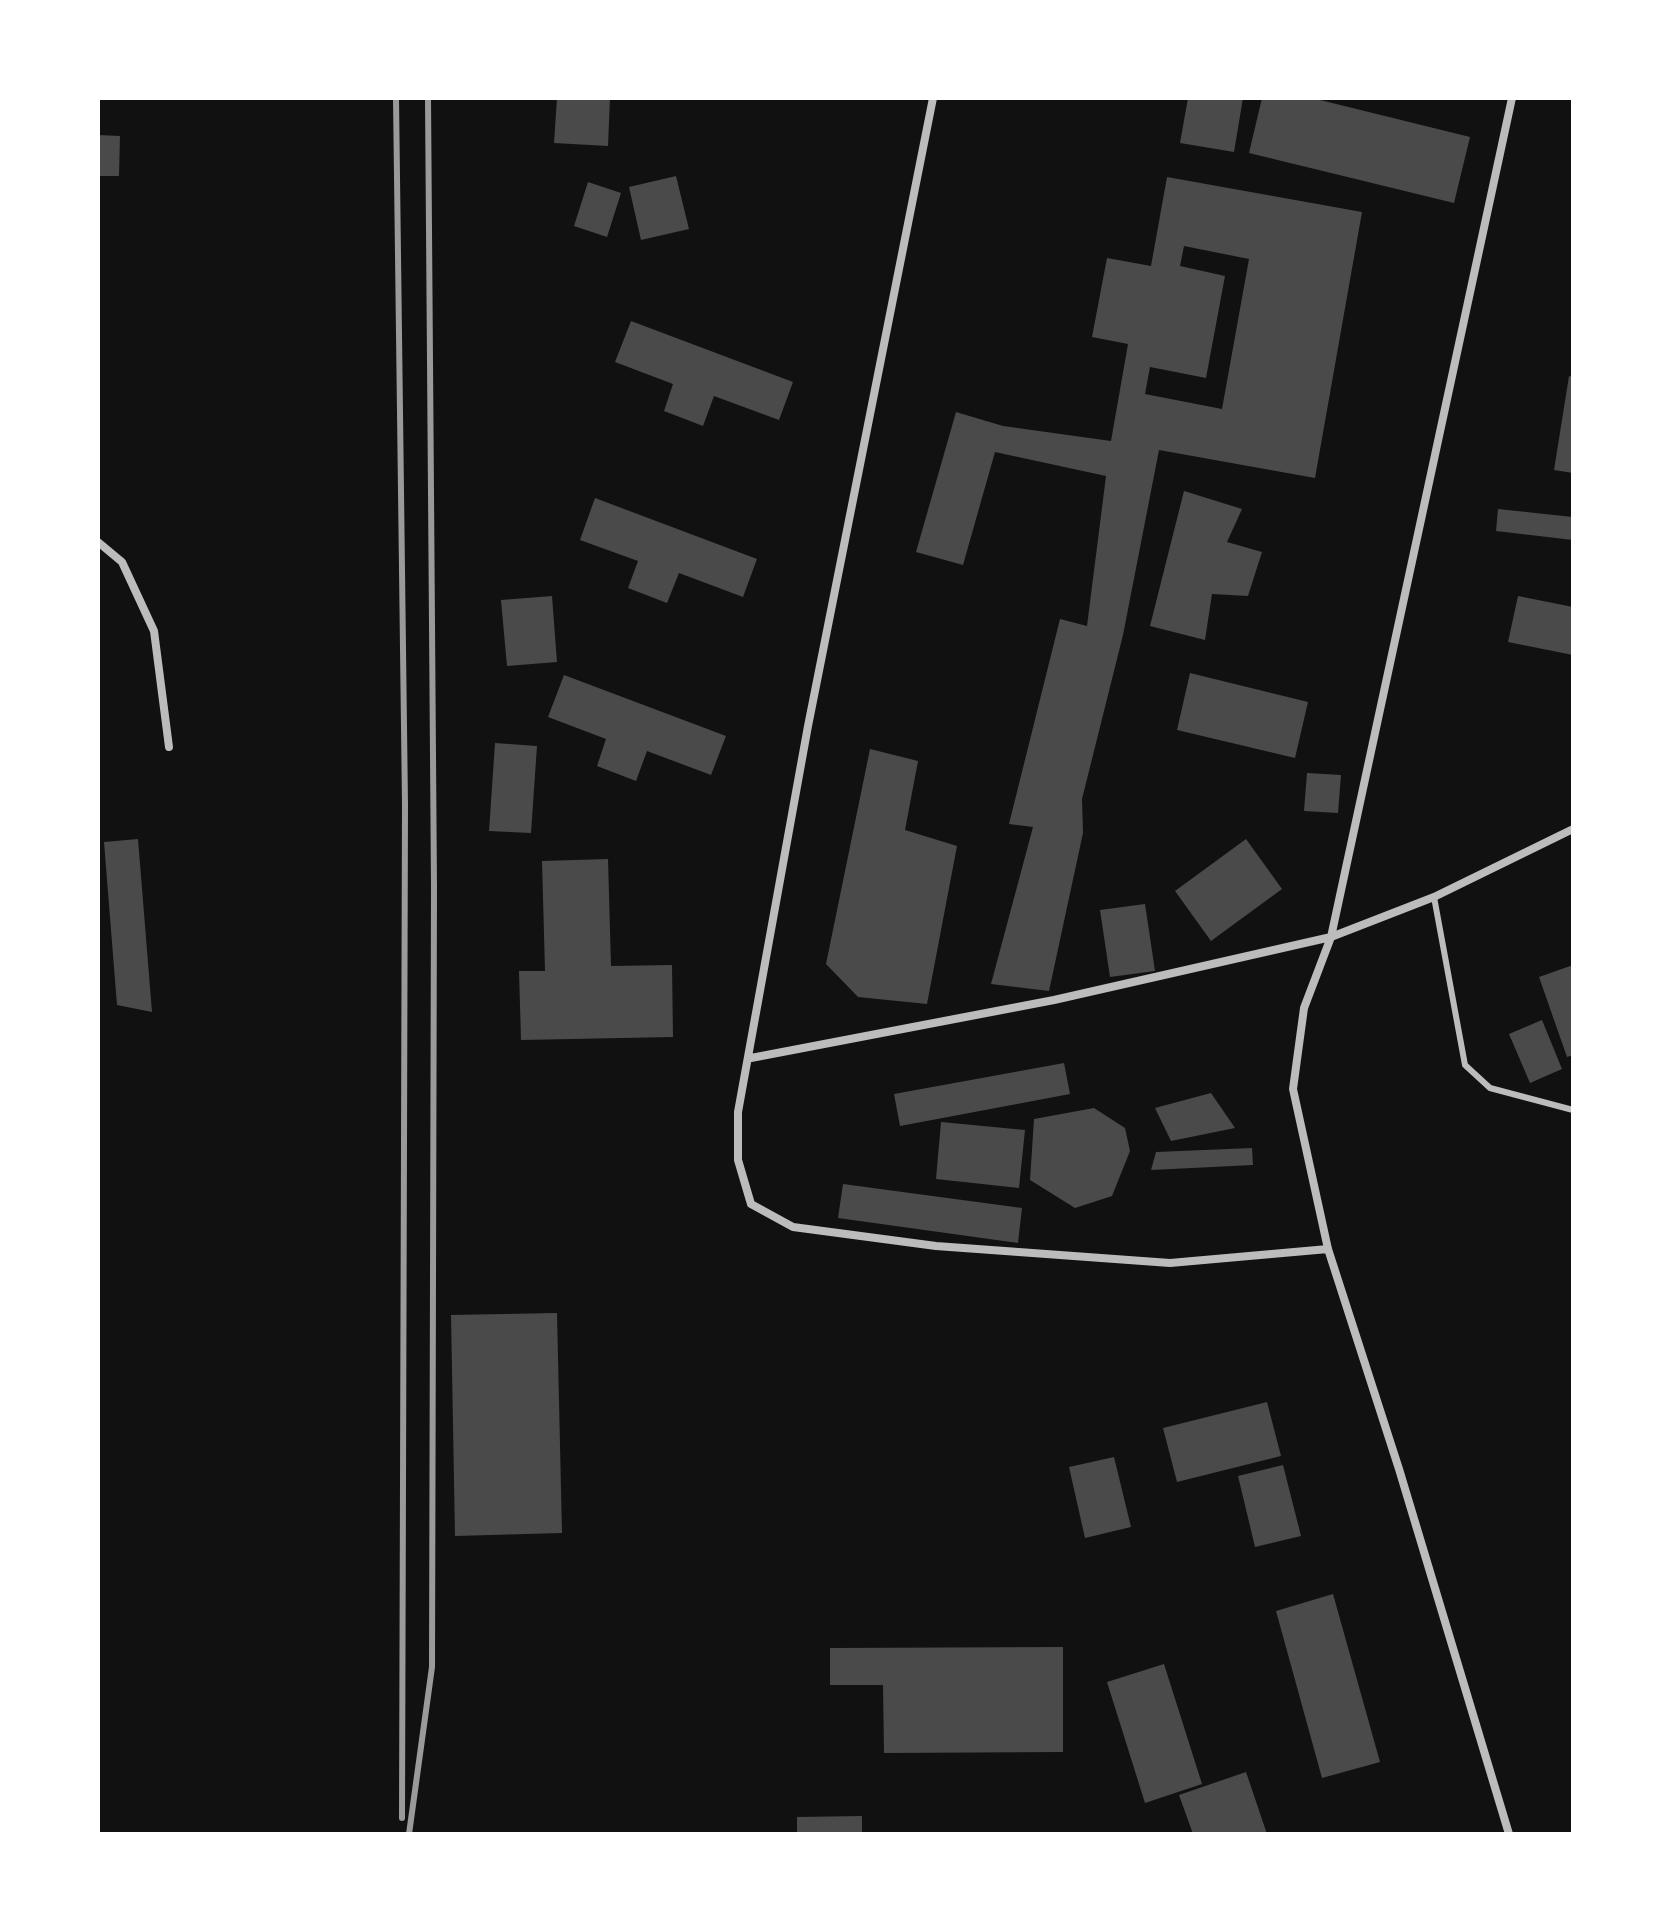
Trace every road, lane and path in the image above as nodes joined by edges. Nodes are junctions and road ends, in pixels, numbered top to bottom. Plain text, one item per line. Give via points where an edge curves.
1 (933, 98) edge
2 (1512, 98) edge
3 (98, 542) edge
4 (169, 747) dead end
5 (1573, 829) edge
6 (1434, 897) junction
7 (1331, 937) junction
8 (751, 1058) junction
9 (1573, 1110) edge
10 (1328, 1249) junction
11 (1509, 1834) edge

1 - 8 street via 808,726
2 - 7 street
3 - 4 street via 122,562 154,631
5 - 6 street
6 - 7 street
6 - 9 lane via 1465,1065 1490,1088
7 - 8 street via 1054,1000
7 - 10 street via 1304,1008 1293,1089
8 - 10 street via 738,1112 738,1160 751,1204 793,1227 936,1246 1170,1263
10 - 11 street

